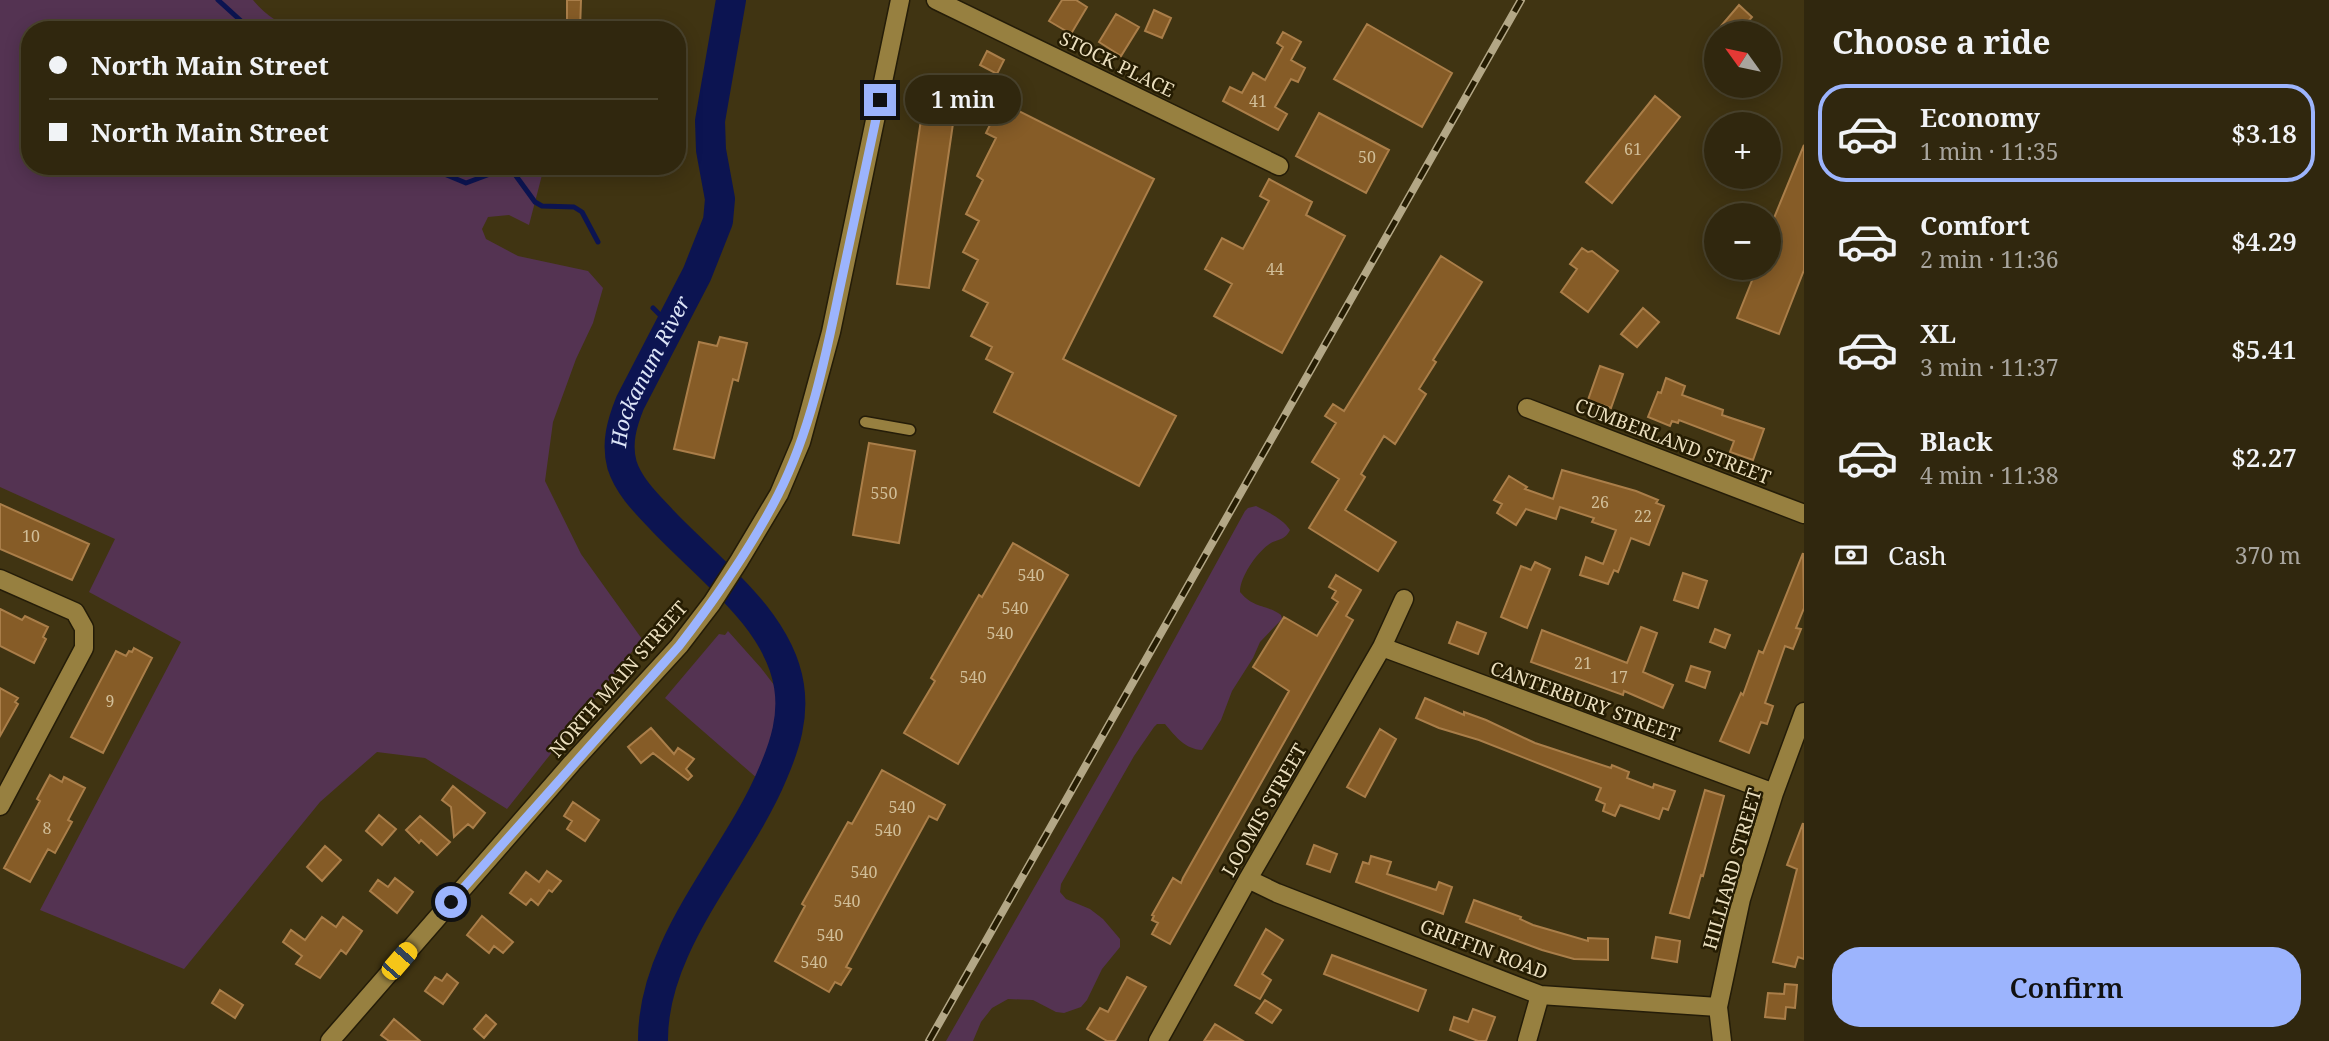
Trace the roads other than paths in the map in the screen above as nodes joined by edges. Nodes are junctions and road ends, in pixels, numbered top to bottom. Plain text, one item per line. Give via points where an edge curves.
1 (901, 0) edge
2 (936, 0) edge
3 (1279, 166) dead end
4 (1527, 408) dead end
5 (864, 422) dead end
6 (910, 430) dead end
7 (1804, 514) edge
8 (0, 579) edge
9 (1404, 599) dead end
10 (1382, 647) junction
11 (1804, 712) edge
12 (1774, 793) junction
13 (0, 806) edge
14 (1248, 879) junction
15 (1540, 995) junction
16 (1718, 1007) junction
17 (330, 1041) edge
18 (1158, 1041) edge
19 (1527, 1041) edge
20 (1722, 1041) edge

1 - 17 street, NORTH MAIN STREET via 831,332 801,442 779,494 712,603 679,646
2 - 3 street, STOCK PLACE
4 - 7 street, CUMBERLAND STREET
5 - 6 lane
8 - 13 street via 75,612 85,628 83,648
9 - 10 street, LOOMIS STREET
10 - 12 street, CANTERBURY STREET
10 - 14 street, LOOMIS STREET
11 - 12 street, HILLIARD STREET
12 - 16 street, HILLIARD STREET via 1741,899
14 - 15 street, GRIFFIN ROAD
14 - 18 street, LOOMIS STREET
15 - 16 street, GRIFFIN ROAD
15 - 19 street
16 - 20 street, HILLIARD STREET

